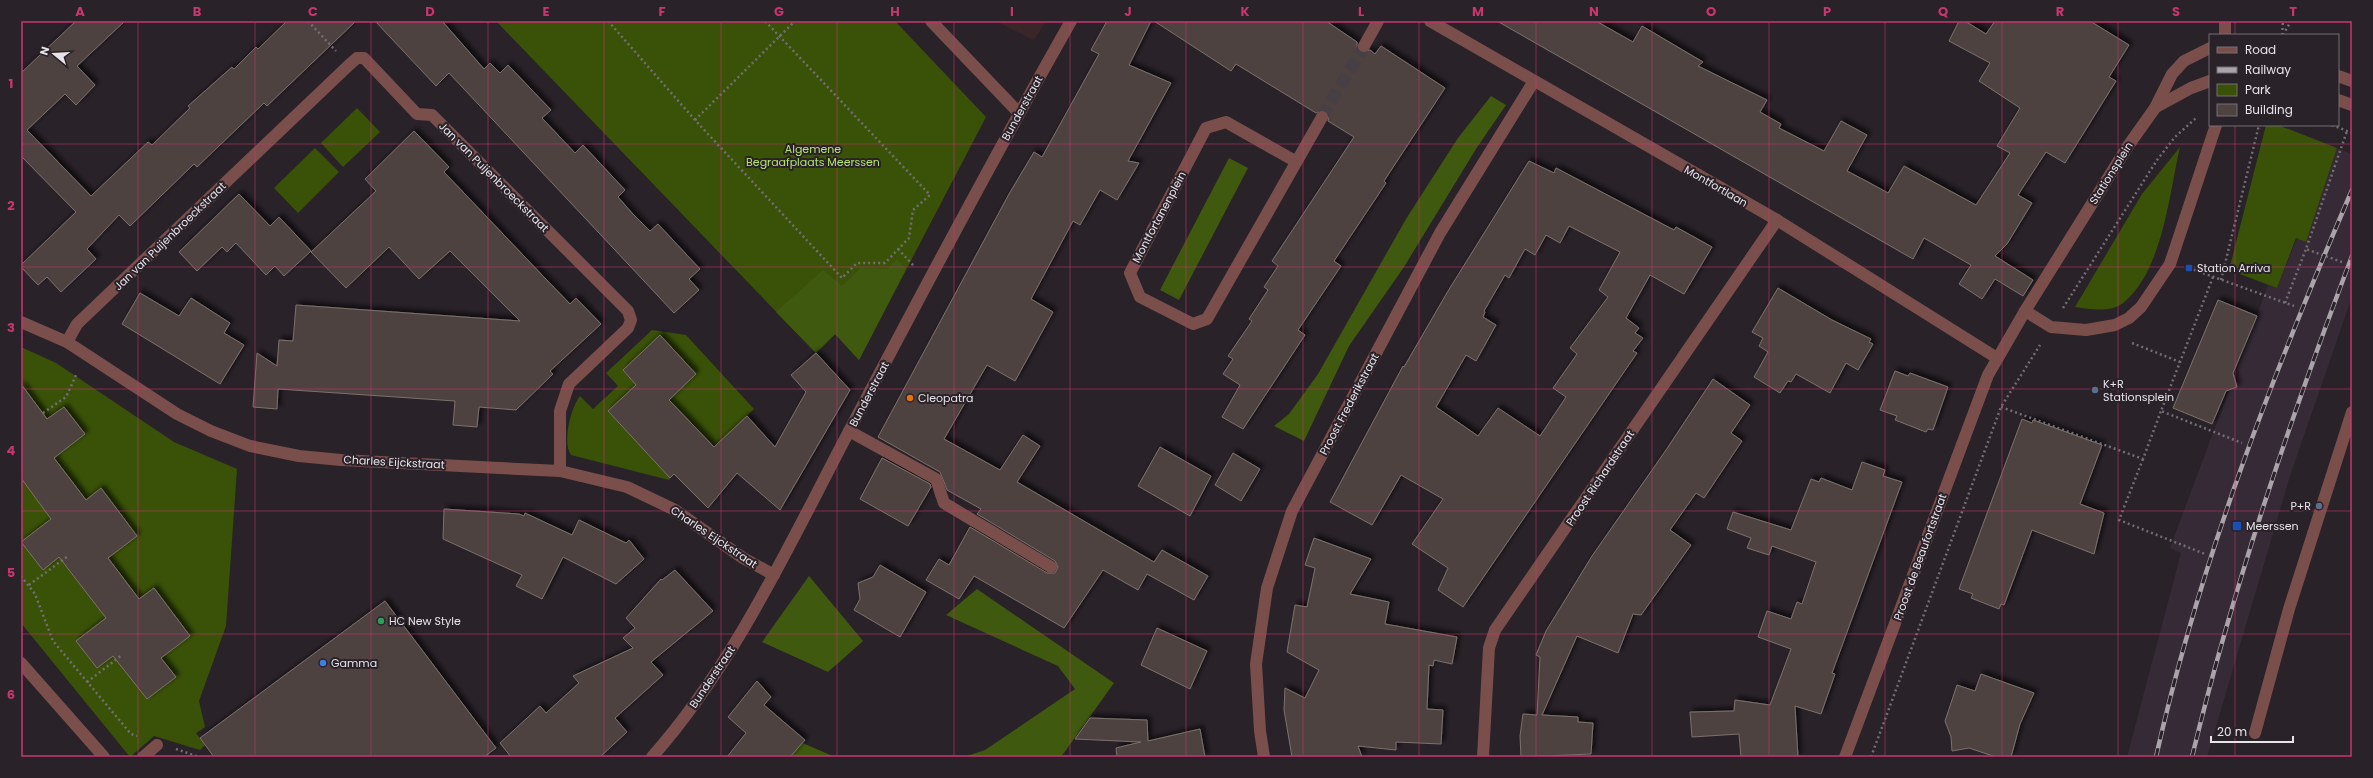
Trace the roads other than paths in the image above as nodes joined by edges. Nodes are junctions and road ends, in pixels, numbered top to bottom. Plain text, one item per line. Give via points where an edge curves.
1 (931, 21) edge
2 (1071, 21) edge
3 (1378, 21) edge
4 (1430, 21) edge
5 (2225, 21) edge
6 (2226, 34) edge
7 (1364, 46) tunnel mouth
8 (2209, 48) edge
9 (2339, 76) edge
10 (1534, 81) junction
11 (2209, 81) edge
12 (2352, 81) edge
13 (2339, 100) edge
14 (2352, 105) edge
15 (2155, 108) junction
16 (1019, 113) junction
17 (1322, 117) tunnel mouth
18 (2216, 126) edge
19 (1295, 161) junction
20 (1777, 220) junction
21 (2025, 311) junction
22 (21, 322) edge
23 (67, 342) junction
24 (1997, 358) junction
25 (2352, 412) edge
26 (850, 431) junction
27 (560, 471) junction
28 (1051, 567) dead end
29 (774, 575) junction
30 (21, 662) edge
31 (2255, 732) dead end
32 (157, 745) dead end
33 (104, 757) edge
34 (143, 757) edge
35 (652, 757) edge
36 (1264, 757) edge
37 (1483, 757) edge
38 (1845, 757) edge

1 - 16 street
2 - 16 street, Bunderstraat
3 - 7 street
4 - 10 street, Montfortlaan
5 - 6 street
8 - 15 street, Stationsplein via 2184,61
9 - 12 street
10 - 20 street, Montfortlaan
10 - 36 street, Proost Frederikstraat via 1440,233 1292,511 1267,588 1256,664
11 - 15 street via 2191,88
13 - 14 street
15 - 21 street, Stationsplein via 2128,146
16 - 26 street, Bunderstraat
17 - 19 street, Montfortanenplein
18 - 21 street via 2170,264 2145,303 2129,318 2115,325 2086,330 2051,327
19 - 19 street, Montfortanenplein via 1207,319 1193,324 1140,297 1130,273 1206,128 1226,122
20 - 24 street, Montfortlaan
20 - 37 street, Proost Richardstraat via 1495,630 1489,648
21 - 24 street, Stationsplein
22 - 23 street, Charles Eijckstraat
23 - 27 street, Charles Eijckstraat via 177,414 211,432 250,446 299,456 340,460
23 - 27 street, Jan van Puijenbroeckstraat via 77,324 349,65 357,58 364,58 417,114 432,116 628,311 631,320 628,328 569,384 560,411
24 - 38 street, Proost de Beaufortstraat via 1978,400
25 - 31 street via 2289,609
26 - 28 street via 936,479 944,503
26 - 29 street, Bunderstraat
27 - 29 street, Charles Eijckstraat via 627,487 652,498 675,510 743,558
29 - 35 street, Bunderstraat via 746,626 713,677
30 - 33 street
32 - 34 street

